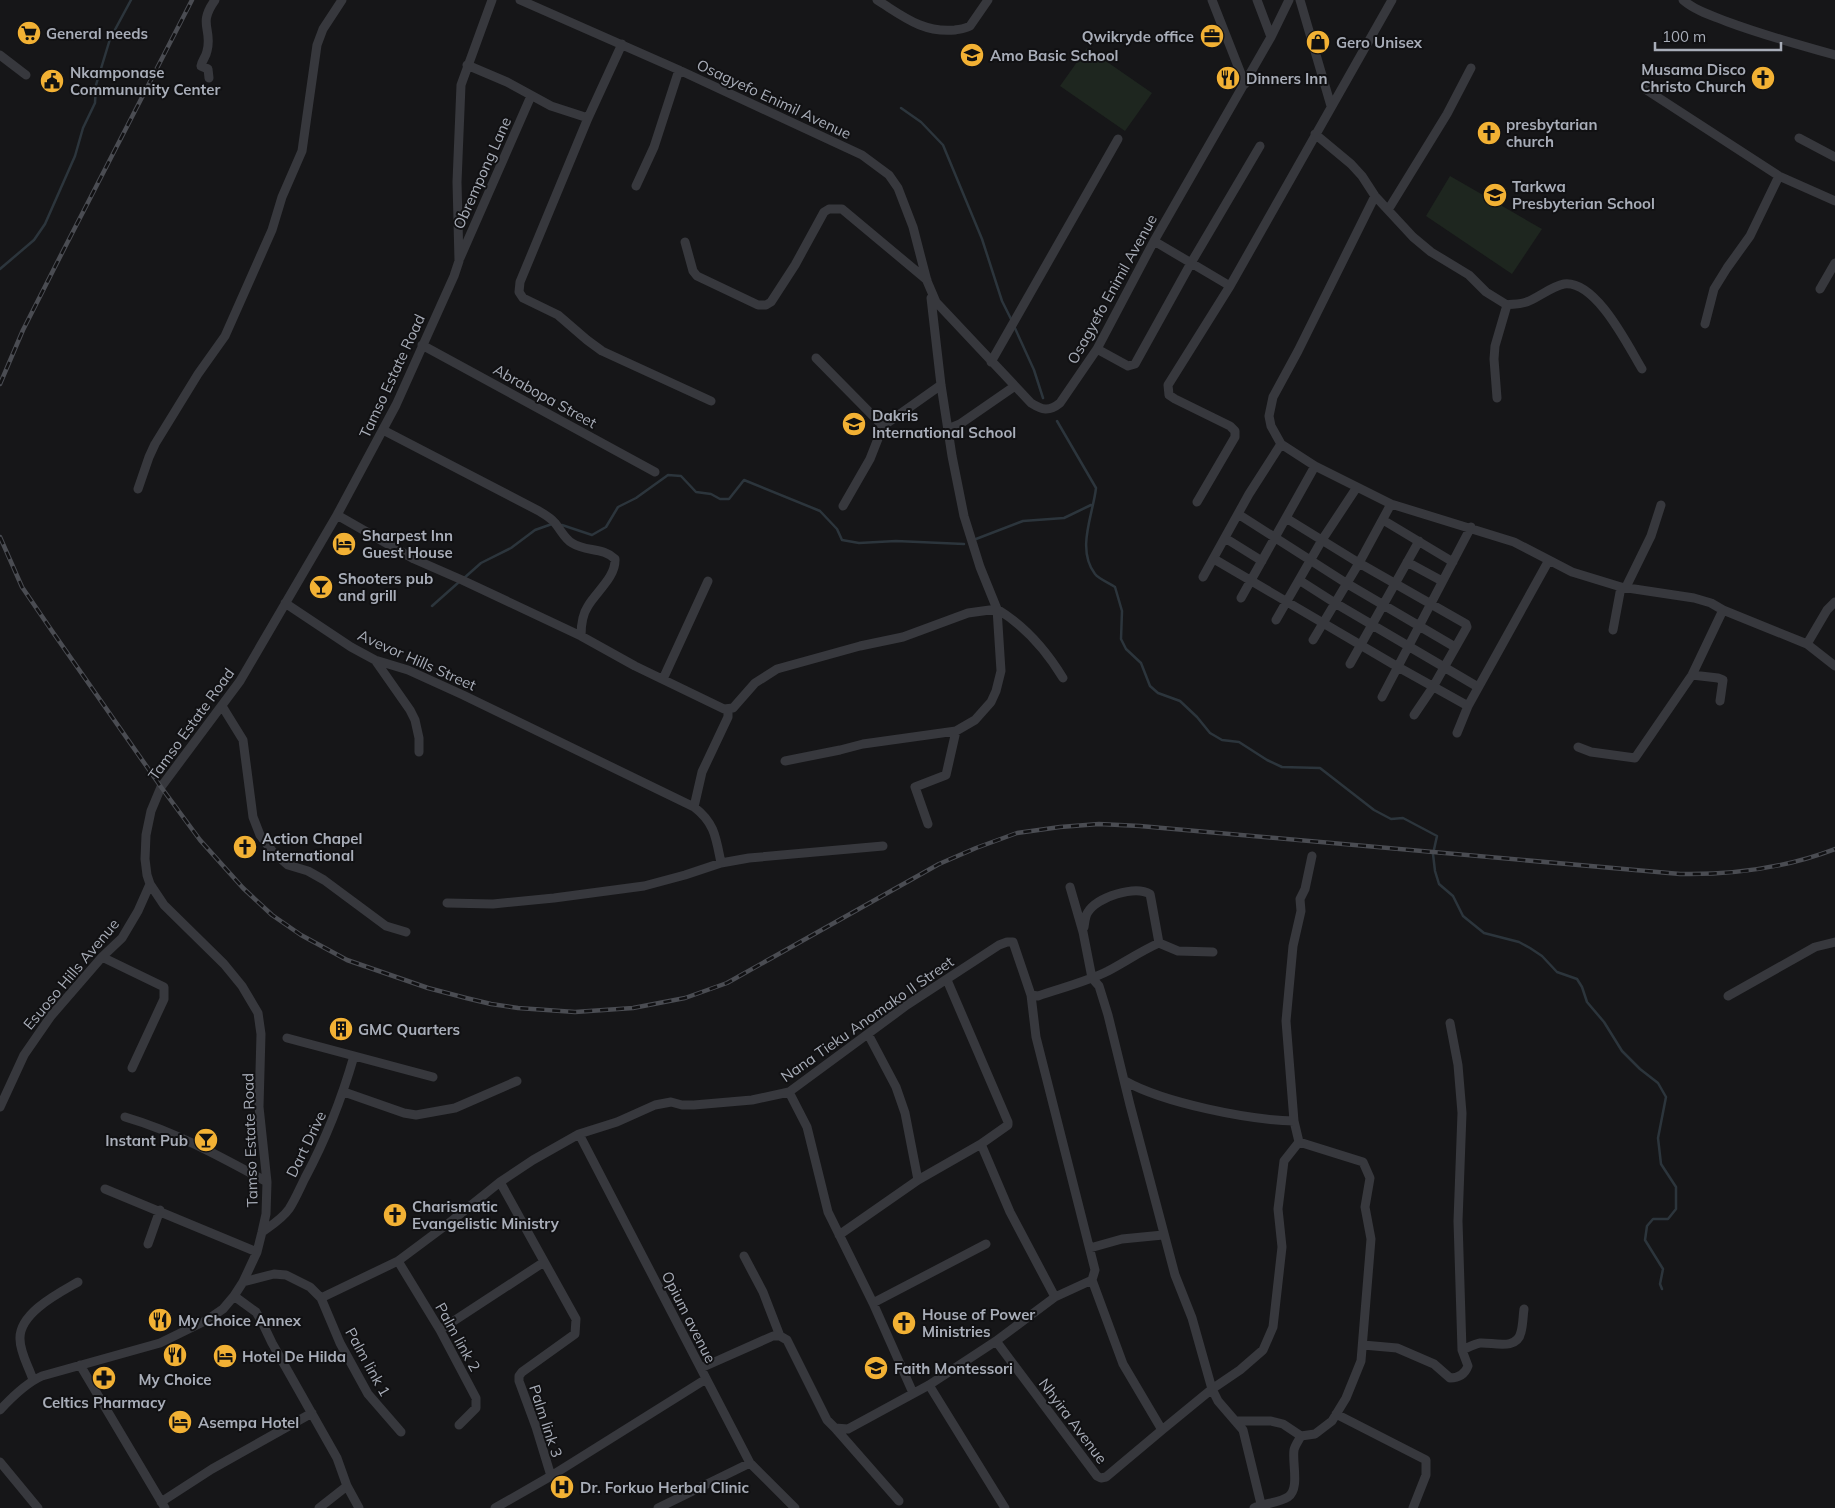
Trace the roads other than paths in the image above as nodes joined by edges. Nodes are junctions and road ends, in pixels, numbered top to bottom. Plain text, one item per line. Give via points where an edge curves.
1 (215, 0) edge
2 (342, 0) edge
3 (492, 0) edge
4 (520, 0) edge
5 (877, 0) edge
6 (988, 0) edge
7 (1212, 0) edge
8 (1257, 0) edge
9 (1288, 0) edge
10 (1300, 0) edge
11 (1392, 0) edge
12 (1683, 0) edge
13 (1271, 37) junction
14 (622, 44) junction
15 (0, 55) edge
16 (1835, 55) edge
17 (467, 65) junction
18 (1471, 68) dead end
19 (678, 70) junction
20 (26, 75) dead end
21 (209, 78) dead end
22 (1244, 84) junction
23 (1645, 89) dead end
24 (531, 96) junction
25 (1331, 106) junction
26 (588, 118) junction
27 (1315, 134) junction
28 (1799, 138) dead end
29 (1118, 140) dead end
30 (1260, 146) dead end
31 (1835, 158) edge
32 (1779, 176) junction
33 (636, 186) dead end
34 (1375, 196) junction
35 (1835, 201) edge
36 (1388, 210) junction
37 (685, 242) dead end
38 (1154, 242) junction
39 (459, 261) junction
40 (1191, 263) junction
41 (1835, 263) edge
42 (927, 281) junction
43 (1230, 286) junction
44 (1820, 289) dead end
45 (930, 290) junction
46 (1507, 305) junction
47 (1705, 324) dead end
48 (422, 345) junction
49 (1097, 349) junction
50 (816, 358) dead end
51 (991, 362) junction
52 (1642, 369) dead end
53 (941, 385) junction
54 (1015, 386) junction
55 (1497, 398) dead end
56 (711, 401) dead end
57 (883, 426) junction
58 (948, 429) junction
59 (383, 430) junction
60 (1281, 444) junction
61 (1315, 466) junction
62 (655, 472) dead end
63 (1357, 487) junction
64 (138, 489) dead end
65 (1197, 502) dead end
66 (1391, 504) junction
67 (1661, 505) dead end
68 (843, 506) dead end
69 (1238, 514) junction
70 (337, 515) junction
71 (1286, 518) junction
72 (1383, 520) junction
73 (1471, 527) junction
74 (1225, 538) junction
75 (1275, 538) junction
76 (1322, 540) junction
77 (1419, 541) junction
78 (1214, 559) junction
79 (1548, 560) junction
80 (1262, 561) junction
81 (1310, 561) junction
82 (1407, 562) junction
83 (1453, 562) junction
84 (1359, 563) junction
85 (1203, 577) dead end
86 (1299, 580) junction
87 (708, 581) dead end
88 (1251, 581) junction
89 (1442, 581) junction
90 (1346, 583) junction
91 (1396, 583) junction
92 (1623, 587) junction
93 (1241, 598) dead end
94 (1287, 601) junction
95 (1835, 602) edge
96 (1335, 603) junction
97 (1431, 603) junction
98 (286, 604) junction
99 (1384, 604) junction
100 (997, 608) junction
101 (1723, 610) junction
102 (1276, 620) dead end
103 (1323, 622) junction
104 (1372, 625) junction
105 (1420, 626) junction
106 (1613, 630) dead end
107 (581, 636) junction
108 (1313, 640) dead end
109 (1807, 644) junction
110 (1360, 645) junction
111 (1408, 646) junction
112 (1455, 647) junction
113 (375, 660) junction
114 (1350, 664) dead end
115 (1835, 666) edge
116 (1398, 667) junction
117 (1444, 667) junction
118 (1692, 674) junction
119 (1063, 678) dead end
120 (662, 679) junction
121 (1433, 687) junction
122 (1478, 687) junction
123 (1382, 697) dead end
124 (1720, 701) dead end
125 (222, 706) junction
126 (1468, 706) junction
127 (728, 709) junction
128 (1414, 715) dead end
129 (956, 731) junction
130 (1457, 733) dead end
131 (1578, 747) dead end
132 (419, 752) dead end
133 (785, 761) dead end
134 (694, 807) junction
135 (928, 824) dead end
136 (883, 846) dead end
137 (1312, 856) dead end
138 (721, 863) junction
139 (150, 884) junction
140 (1070, 887) dead end
141 (447, 903) dead end
142 (406, 932) dead end
143 (1083, 932) junction
144 (1835, 942) edge
145 (1159, 943) junction
146 (1213, 952) dead end
147 (102, 956) junction
148 (1092, 978) junction
149 (947, 980) junction
150 (1031, 995) junction
151 (1728, 996) dead end
152 (1450, 1024) dead end
153 (868, 1034) junction
154 (287, 1038) dead end
155 (354, 1056) junction
156 (132, 1068) dead end
157 (433, 1077) dead end
158 (517, 1081) dead end
159 (1125, 1081) junction
160 (344, 1092) junction
161 (789, 1092) junction
162 (0, 1107) edge
163 (125, 1117) dead end
164 (1294, 1121) junction
165 (579, 1134) junction
166 (1299, 1142) junction
167 (981, 1144) junction
168 (918, 1180) junction
169 (267, 1182) junction
170 (500, 1182) junction
171 (105, 1189) dead end
172 (160, 1210) junction
173 (262, 1232) junction
174 (839, 1235) junction
175 (1164, 1235) junction
176 (148, 1244) dead end
177 (986, 1244) dead end
178 (1090, 1248) junction
179 (256, 1252) junction
180 (744, 1256) dead end
181 (398, 1261) junction
182 (544, 1262) junction
183 (1092, 1280) junction
184 (78, 1282) dead end
185 (243, 1282) junction
186 (234, 1296) junction
187 (1055, 1297) junction
188 (321, 1298) junction
189 (872, 1303) junction
190 (1524, 1308) dead end
191 (440, 1330) junction
192 (780, 1336) junction
193 (996, 1340) junction
194 (1363, 1345) junction
195 (1462, 1350) junction
196 (80, 1365) junction
197 (701, 1368) junction
198 (706, 1379) junction
199 (33, 1380) junction
200 (929, 1385) junction
201 (1212, 1389) junction
202 (913, 1393) junction
203 (0, 1410) edge
204 (312, 1413) junction
205 (1336, 1414) junction
206 (1236, 1421) junction
207 (459, 1426) dead end
208 (835, 1428) junction
209 (1162, 1430) junction
210 (401, 1432) dead end
211 (1302, 1436) junction
212 (0, 1462) edge
213 (750, 1463) junction
214 (550, 1476) junction
215 (347, 1486) junction
216 (899, 1501) dead end
217 (163, 1505) edge
218 (791, 1506) edge
219 (1258, 1506) edge
220 (38, 1508) edge
221 (319, 1508) edge
222 (359, 1508) edge
223 (495, 1508) edge
224 (658, 1508) edge
225 (1005, 1508) edge
226 (1414, 1508) edge

1 - 21 street via 207,11 207,52 201,63 208,69
2 - 64 street via 323,29 317,45 302,151 272,230 225,336 155,444
3 - 17 street, Tamso Estate Road
4 - 14 street, Osagyefo Enimil Avenue
5 - 6 street via 914,23 941,31 966,29
7 - 22 street
8 - 13 street
9 - 13 street, Osagyefo Enimil Avenue
10 - 25 street
11 - 25 street
12 - 16 street via 1712,16 1767,36
13 - 22 street, Osagyefo Enimil Avenue
14 - 19 street, Osagyefo Enimil Avenue
14 - 26 street
15 - 20 street
17 - 24 street
17 - 39 street, Tamso Estate Road via 460,85 459,104
18 - 36 street
19 - 33 street via 654,147
19 - 42 street, Osagyefo Enimil Avenue via 862,155 889,175 898,188 913,227
22 - 38 street, Osagyefo Enimil Avenue
23 - 32 street
24 - 26 street
24 - 39 street, Obrempong Lane
25 - 27 street
26 - 56 street via 518,287 520,295 558,315 602,351
27 - 34 street via 1351,164
27 - 43 street
28 - 31 street
29 - 51 street
30 - 40 street
32 - 35 street
32 - 47 street via 1750,236 1714,289
34 - 36 street
34 - 60 street via 1273,397 1269,416
36 - 46 street via 1424,246
37 - 42 street via 697,276 750,301 766,305 795,265 824,212 829,208 842,209
38 - 40 street
38 - 49 street, Osagyefo Enimil Avenue
39 - 48 street, Tamso Estate Road
40 - 43 street
40 - 49 street via 1135,364 1128,366
41 - 44 street
42 - 45 street, Osagyefo Enimil Avenue
43 - 65 street via 1168,385 1169,395 1235,431
45 - 51 street, Osagyefo Enimil Avenue via 942,310
45 - 53 street
46 - 52 street via 1528,302 1565,284 1582,289 1606,310
46 - 55 street via 1495,346
48 - 59 street, Tamso Estate Road
48 - 62 street, Abrabopa Street
49 - 54 street, Osagyefo Enimil Avenue via 1053,409 1040,409
50 - 57 street
51 - 54 street, Osagyefo Enimil Avenue
53 - 57 street
53 - 58 street
54 - 58 street
57 - 68 street via 873,454
58 - 100 street via 964,516
59 - 70 street, Tamso Estate Road
59 - 107 street via 539,511 553,521 573,544 603,551 615,560 614,569 587,606
60 - 61 street
60 - 69 street
61 - 63 street
61 - 71 street
63 - 66 street
63 - 76 street
66 - 72 street
66 - 73 street
67 - 92 street via 1651,536
69 - 74 street
69 - 75 street
70 - 98 street, Tamso Estate Road
70 - 107 street via 414,559
71 - 75 street
71 - 76 street
72 - 77 street
72 - 84 street
73 - 79 street via 1514,542
73 - 83 street
74 - 78 street
74 - 80 street
75 - 80 street
75 - 81 street
76 - 81 street
76 - 84 street
77 - 82 street
77 - 83 street
78 - 85 street
78 - 88 street
79 - 92 street via 1572,572
79 - 122 street
80 - 88 street
81 - 86 street
81 - 90 street
82 - 89 street
82 - 91 street
83 - 89 street
84 - 90 street
84 - 91 street
86 - 94 street
86 - 96 street
87 - 120 street
88 - 93 street
88 - 94 street
89 - 97 street
90 - 96 street
90 - 99 street
91 - 97 street
91 - 99 street
92 - 101 street via 1694,598
92 - 106 street
94 - 102 street
94 - 103 street
95 - 109 street
96 - 103 street
96 - 104 street
97 - 105 street
97 - 112 street via 1466,624
98 - 113 street, Avevor Hills Street
98 - 125 street, Tamso Estate Road
99 - 104 street
99 - 105 street
100 - 119 street via 1030,634
100 - 127 street via 968,613 903,637 777,669
100 - 129 street via 1001,671 996,690 991,702 975,720
101 - 109 street
101 - 118 street
103 - 108 street
103 - 110 street
104 - 110 street
104 - 111 street
105 - 111 street
105 - 112 street
107 - 120 street
109 - 115 street
110 - 114 street
110 - 116 street
111 - 116 street
111 - 117 street
112 - 117 street
113 - 132 street via 415,720
113 - 134 street, Avevor Hills Street via 408,670
116 - 121 street
116 - 123 street
117 - 121 street
117 - 122 street
118 - 124 street via 1723,680
118 - 131 street via 1635,758
120 - 127 street
121 - 126 street
121 - 128 street
122 - 126 street
125 - 139 street, Tamso Estate Road via 156,797 145,848
125 - 142 street via 243,740 253,818 269,847 288,865 314,874 375,919 394,930
126 - 130 street
127 - 134 street via 728,717 702,772
129 - 133 street via 863,744
129 - 135 street via 946,775 915,787
134 - 138 street, Avevor Hills Street via 711,823
136 - 138 street
137 - 164 street via 1300,900 1286,1021
138 - 141 street via 644,886 514,902
139 - 147 street, Esuoso Hills Avenue via 122,938
139 - 169 street, Tamso Estate Road via 164,905 224,964 258,1013 261,1034 259,1107
140 - 143 street
143 - 145 street via 1085,917 1100,901 1128,891 1142,890 1150,894
143 - 148 street
144 - 151 street via 1815,947
145 - 146 street via 1178,951
145 - 148 street
147 - 156 street via 164,987 164,998
147 - 162 street, Esuoso Hills Avenue via 51,1016 24,1055
148 - 150 street via 1038,996
148 - 159 street via 1099,986 1104,1001
149 - 150 street, Nana Tieku Anomako II Street via 999,945 1013,942
149 - 153 street, Nana Tieku Anomako II Street
149 - 167 street via 1008,1122 1006,1128
150 - 178 street via 1036,1037
152 - 195 street via 1462,1113 1458,1221
153 - 161 street, Nana Tieku Anomako II Street
153 - 168 street via 896,1087 905,1113
154 - 155 street
155 - 157 street
155 - 160 street, Dart Drive
158 - 160 street via 456,1108 416,1115
159 - 164 street via 1147,1092 1218,1111
159 - 175 street
160 - 173 street, Dart Drive via 332,1124 289,1209
161 - 165 street, Nana Tieku Anomako II Street via 752,1100 656,1105
161 - 174 street via 807,1128 828,1212
163 - 169 street via 197,1145
164 - 166 street
165 - 170 street, Nana Tieku Anomako II Street
165 - 197 street, Opium avenue
166 - 194 street via 1363,1162 1370,1178 1364,1207 1371,1239
166 - 201 street, Nhyira Avenue via 1284,1161 1278,1209 1282,1248 1273,1327 1263,1350
167 - 168 street
167 - 187 street via 1010,1212
168 - 174 street
169 - 173 street, Tamso Estate Road
170 - 181 street, Nana Tieku Anomako II Street
170 - 182 street, Palm link 3
171 - 172 street
172 - 176 street
172 - 179 street
173 - 179 street, Tamso Estate Road
174 - 189 street
175 - 178 street via 1116,1240
175 - 201 street
177 - 189 street
178 - 183 street via 1096,1270
179 - 185 street, Tamso Estate Road
180 - 192 street via 763,1292
181 - 188 street, Nana Tieku Anomako II Street
181 - 191 street, Palm link 2
182 - 191 street
182 - 214 street, Palm link 3 via 576,1320 577,1328 575,1334 519,1376
183 - 187 street
183 - 209 street via 1123,1364
184 - 199 street via 52,1296 34,1311 22,1327 20,1347
185 - 186 street, Tamso Estate Road
185 - 188 street via 274,1274 286,1275 310,1287
186 - 196 street, Tamso Estate Road via 207,1320 160,1343
186 - 204 street via 256,1312
187 - 193 street
188 - 210 street, Palm link 1 via 340,1343 368,1394
189 - 202 street
190 - 195 street via 1522,1332 1515,1340 1502,1345 1478,1344
191 - 207 street, Palm link 2 via 476,1398 476,1408
192 - 197 street via 773,1336
192 - 208 street via 787,1340 827,1420
193 - 200 street
193 - 209 street, Nhyira Avenue via 1097,1476 1106,1477
194 - 195 street via 1397,1348 1434,1364 1450,1378 1466,1372 1468,1366
194 - 205 street via 1361,1360
196 - 199 street, Tamso Estate Road
196 - 217 street
197 - 198 street, Opium avenue
198 - 213 street, Opium avenue
198 - 214 street
199 - 203 street, Tamso Estate Road
200 - 202 street
200 - 225 street
201 - 206 street
201 - 209 street, Nhyira Avenue
202 - 208 street via 848,1429
204 - 215 street via 337,1458
204 - 217 street via 219,1464
205 - 211 street via 1323,1429
205 - 226 street via 1426,1460 1426,1475
206 - 211 street via 1271,1421 1283,1424
206 - 219 street via 1246,1439
208 - 216 street
211 - 219 street via 1294,1450 1292,1494
212 - 220 street
213 - 218 street, Opium avenue
213 - 224 street
214 - 223 street
215 - 221 street
215 - 222 street

